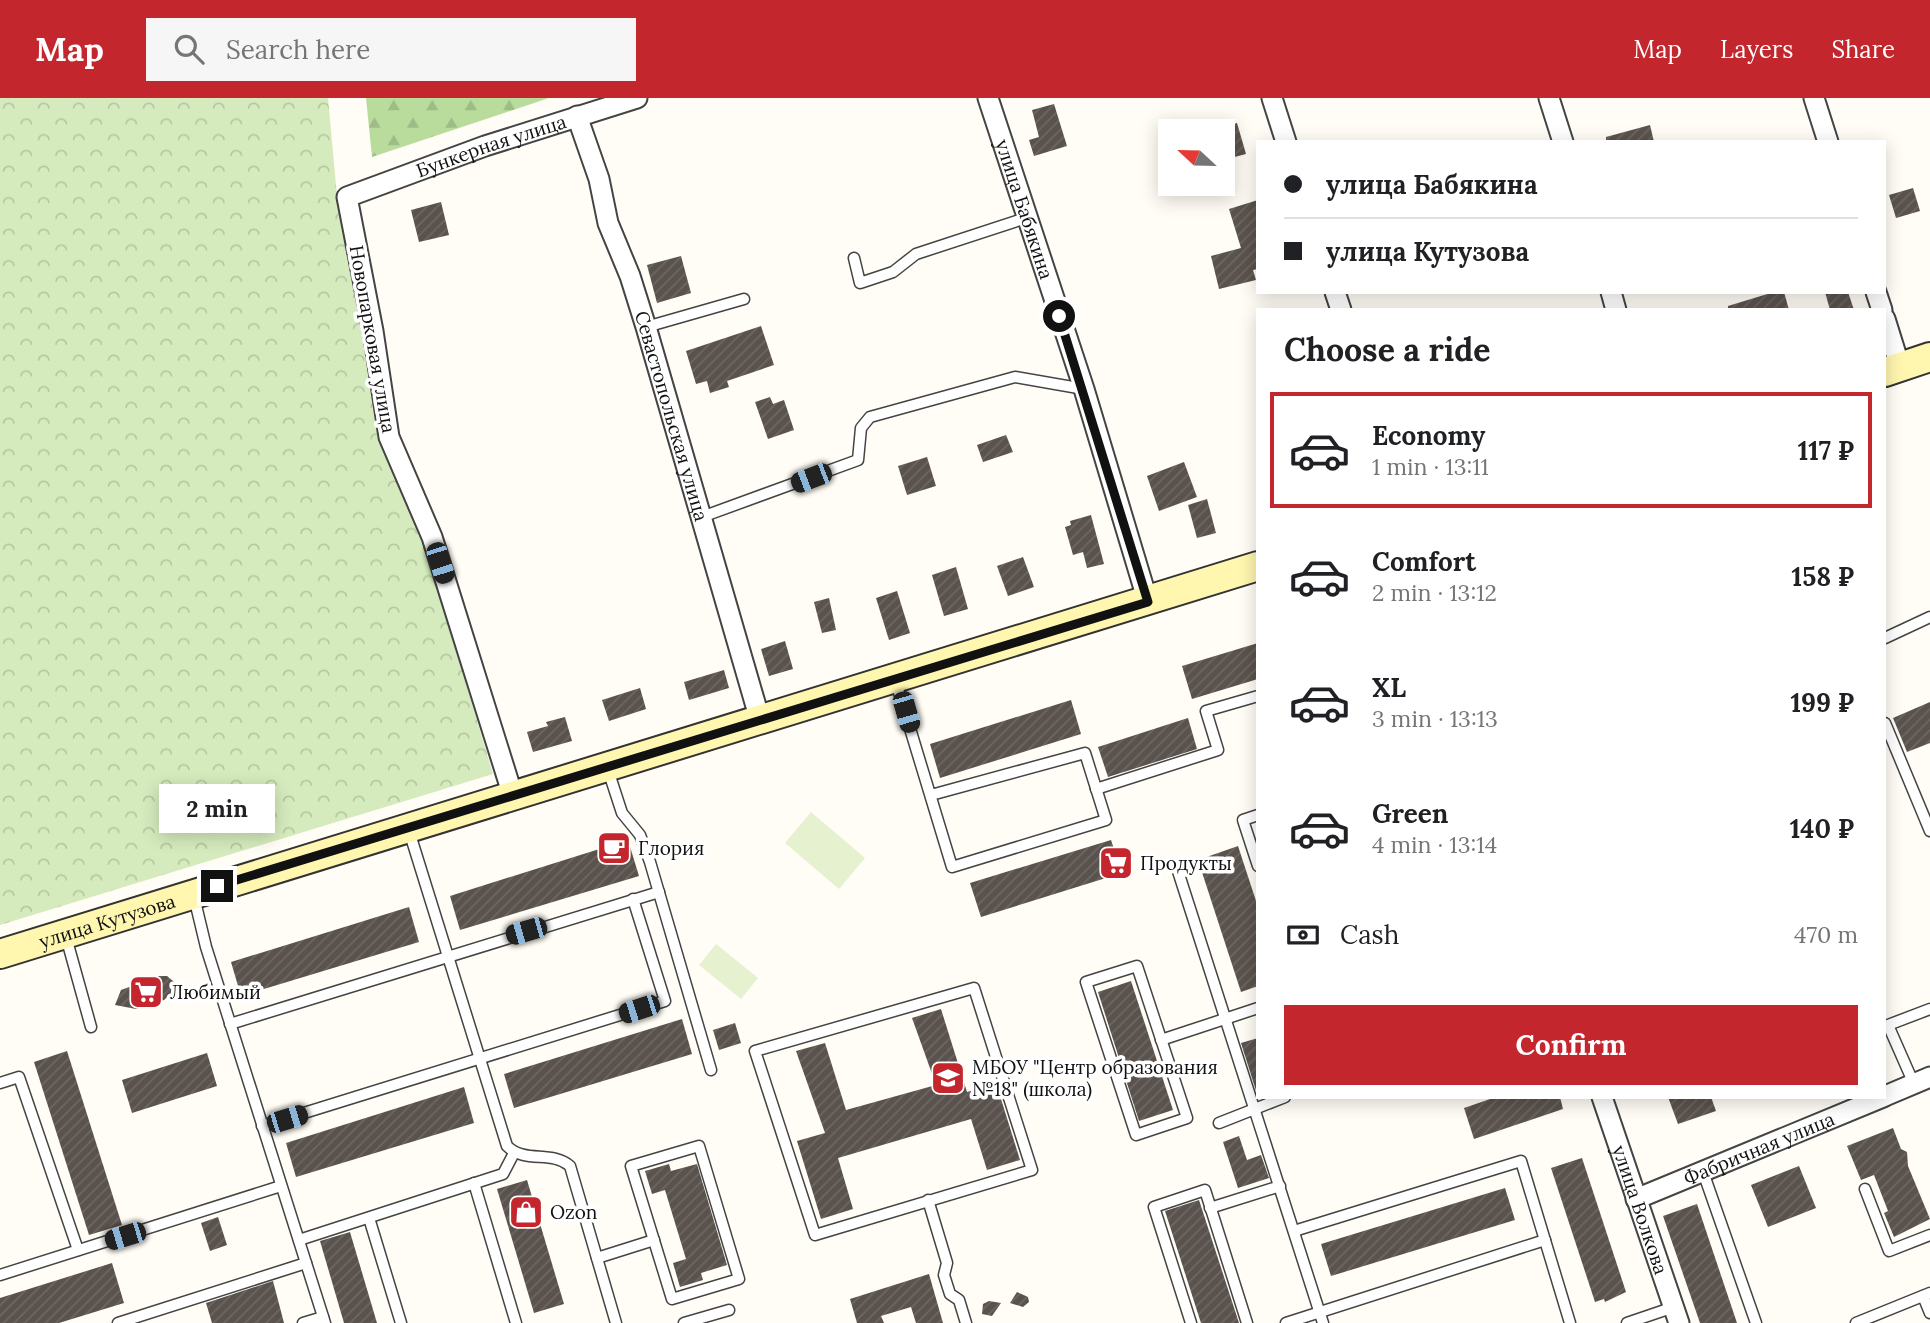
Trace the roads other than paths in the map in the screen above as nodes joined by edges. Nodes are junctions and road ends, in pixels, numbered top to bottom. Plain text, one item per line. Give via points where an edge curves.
1 (637, 98) edge
2 (988, 98) edge
3 (1272, 98) edge
4 (1549, 98) edge
5 (1814, 98) edge
6 (578, 116) junction
7 (1285, 140) edge
8 (1562, 140) edge
9 (1827, 140) edge
10 (347, 197) joint
11 (1026, 218) junction
12 (854, 258) dead end
13 (744, 299) dead end
14 (1886, 326) edge
15 (646, 327) junction
16 (1930, 357) edge
17 (1892, 370) edge
18 (1084, 389) junction
19 (699, 518) junction
20 (1256, 567) edge
21 (1148, 602) junction
22 (1930, 617) edge
23 (1886, 638) edge
24 (895, 679) junction
25 (1256, 696) edge
26 (760, 720) junction
27 (1886, 725) edge
28 (606, 766) junction
29 (1096, 789) junction
30 (931, 795) junction
31 (513, 796) junction
32 (1256, 816) edge
33 (408, 828) junction
34 (1930, 831) edge
35 (1256, 860) edge
36 (1176, 864) dead end
37 (659, 892) junction
38 (192, 893) junction
39 (633, 899) junction
40 (65, 933) junction
41 (0, 954) edge
42 (446, 955) junction
43 (1930, 1009) edge
44 (1256, 1010) edge
45 (1226, 1019) junction
46 (230, 1024) junction
47 (91, 1027) dead end
48 (1161, 1040) junction
49 (479, 1059) junction
50 (712, 1070) dead end
51 (1925, 1081) edge
52 (0, 1083) edge
53 (1886, 1096) edge
54 (1280, 1099) edge
55 (1603, 1099) edge
56 (1879, 1099) edge
57 (1255, 1110) junction
58 (1219, 1123) dead end
59 (262, 1126) junction
60 (514, 1153) junction
61 (1703, 1172) junction
62 (474, 1183) junction
63 (281, 1186) junction
64 (1280, 1186) junction
65 (1865, 1189) dead end
66 (1636, 1199) junction
67 (928, 1200) junction
68 (1210, 1208) junction
69 (369, 1218) junction
70 (1294, 1231) junction
71 (1930, 1235) edge
72 (299, 1240) junction
73 (654, 1240) junction
74 (1545, 1240) junction
75 (78, 1250) junction
76 (597, 1258) junction
77 (306, 1263) junction
78 (0, 1275) edge
79 (1926, 1295) edge
80 (729, 1310) dead end
81 (1320, 1312) junction
82 (1930, 1313) edge
83 (1677, 1315) edge
84 (324, 1320) edge
85 (125, 1322) edge
86 (303, 1323) edge
87 (401, 1323) edge
88 (516, 1323) edge
89 (616, 1323) edge
90 (684, 1323) edge
91 (967, 1323) edge
92 (1191, 1323) edge
93 (1247, 1323) edge
94 (1286, 1323) edge
95 (1323, 1323) edge
96 (1570, 1323) edge
97 (1627, 1323) edge
98 (1756, 1323) edge
99 (1856, 1323) edge

1 - 6 street, Бункерная улица
2 - 11 street, улица Бабякина
3 - 7 street
4 - 8 street
5 - 9 street
6 - 10 street, Бункерная улица
6 - 15 street, Севастопольская улица via 608,223
10 - 31 street, Новопарковая улица via 389,437 432,537
11 - 12 lane via 916,254 892,272 860,283
11 - 18 street, улица Бабякина
13 - 15 lane
14 - 17 street
15 - 19 street, Севастопольская улица
16 - 17 main road
18 - 19 lane via 1015,377 870,417 861,428 858,460
18 - 21 street, улица Бабякина
19 - 26 street, Севастопольская улица
20 - 21 main road, улица Кутузова
21 - 24 main road, улица Кутузова
22 - 23 lane
24 - 26 main road, улица Кутузова
24 - 30 lane
25 - 29 lane via 1206,711 1218,750
26 - 28 main road, улица Кутузова
27 - 34 lane
28 - 31 main road, улица Кутузова
28 - 37 lane via 622,813 640,835
29 - 30 lane via 1085,753
29 - 30 lane via 1106,820 952,867
31 - 33 main road, улица Кутузова
32 - 35 lane via 1243,820
33 - 38 main road, улица Кутузова
33 - 42 lane
36 - 45 lane
37 - 39 lane
37 - 50 lane
38 - 40 main road, улица Кутузова
38 - 46 lane
39 - 42 lane
39 - 49 lane via 665,1001
40 - 41 main road, улица Кутузова
40 - 47 lane
42 - 46 lane
42 - 49 lane
43 - 51 lane via 1888,1025
44 - 45 lane
45 - 48 lane
45 - 57 lane
46 - 59 lane
48 - 48 lane via 1137,965 1086,982 1136,1135 1187,1118
49 - 59 lane
49 - 60 lane via 507,1146
51 - 53 street, Фабричная улица
52 - 75 lane via 19,1077
54 - 57 lane
55 - 66 street, улица Волкова
56 - 61 street, Фабричная улица
57 - 58 lane
57 - 64 lane
59 - 63 lane
60 - 62 lane via 503,1174
60 - 76 lane via 563,1159 570,1166
61 - 66 street, Фабричная улица
61 - 98 lane
62 - 69 lane
62 - 88 lane
63 - 72 lane
63 - 75 lane
64 - 68 lane
64 - 70 lane
65 - 71 lane via 1889,1251
66 - 83 street, улица Волкова
67 - 67 lane via 815,1235 755,1051 974,988 1032,1170
67 - 91 lane via 947,1263 944,1275 950,1294 960,1300
68 - 92 lane via 1205,1190 1154,1207
68 - 93 lane
69 - 72 lane
69 - 87 lane
70 - 74 lane via 1521,1161
70 - 81 lane
72 - 77 lane
73 - 73 lane via 672,1299 739,1279 699,1146 631,1166
73 - 76 lane
74 - 81 lane
74 - 96 lane
75 - 78 lane
76 - 89 lane
77 - 84 lane
77 - 85 lane
79 - 82 lane
79 - 99 lane
80 - 90 lane
81 - 94 lane
81 - 95 lane
83 - 97 lane
84 - 86 lane

